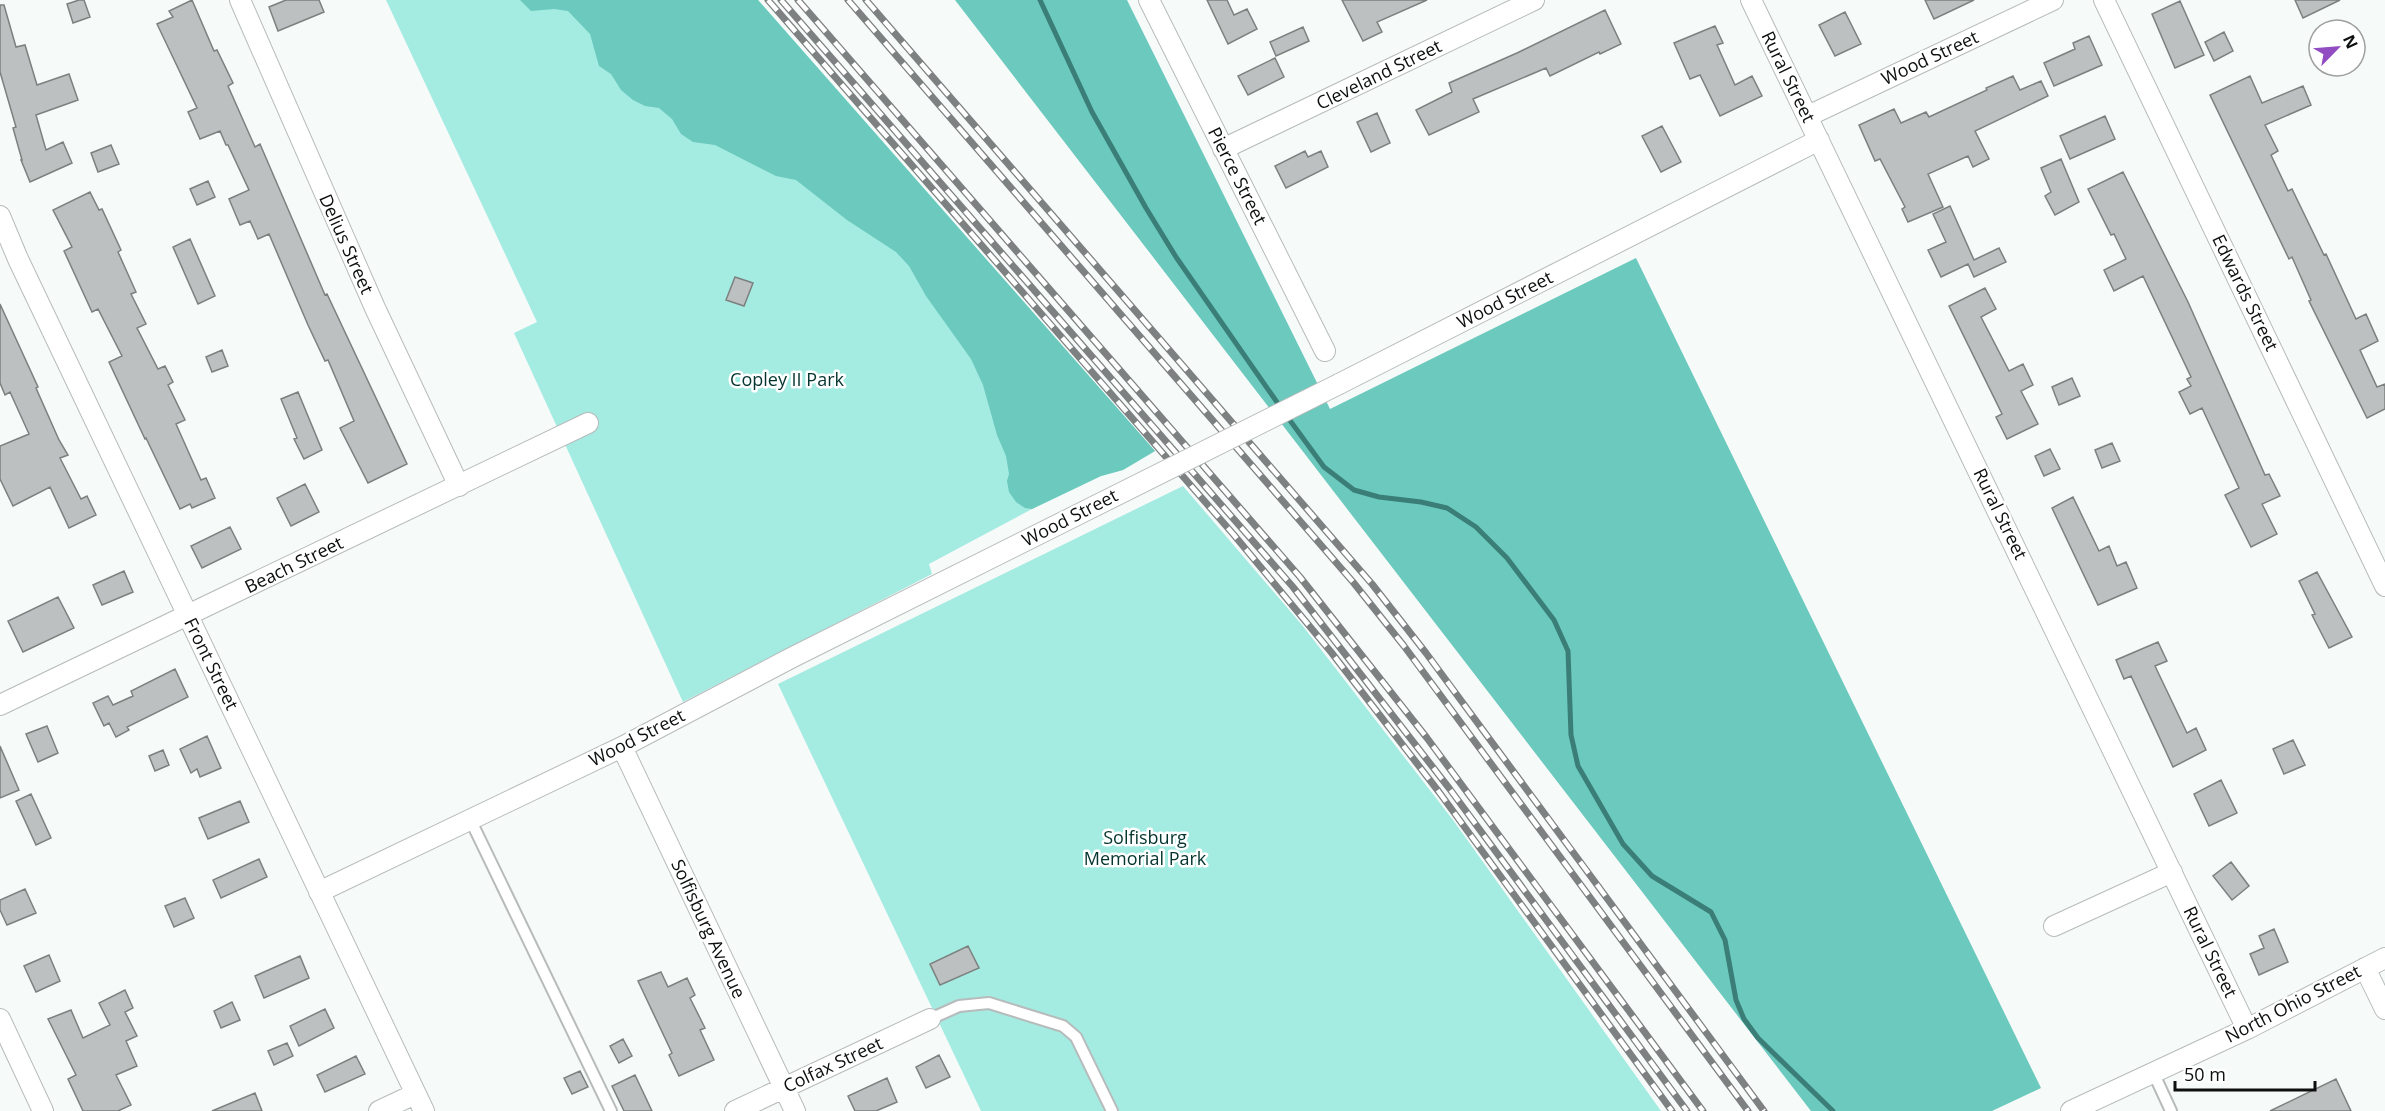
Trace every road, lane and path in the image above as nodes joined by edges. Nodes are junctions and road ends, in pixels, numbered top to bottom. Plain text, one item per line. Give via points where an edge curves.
1 (240, 0) edge
2 (1149, 0) edge
3 (1534, 0) edge
4 (1751, 0) edge
5 (2053, 0) edge
6 (2104, 0) edge
7 (1808, 117) junction
8 (1819, 140) junction
9 (1223, 149) junction
10 (0, 216) edge
11 (1325, 351) dead end
12 (588, 423) dead end
13 (459, 486) junction
14 (2385, 586) edge
15 (188, 616) junction
16 (0, 705) edge
17 (622, 747) junction
18 (470, 819) junction
19 (2172, 872) junction
20 (320, 892) junction
21 (2054, 926) dead end
22 (2385, 958) edge
23 (2365, 968) junction
24 (2385, 1009) edge
25 (0, 1019) edge
26 (930, 1019) joint
27 (2247, 1029) junction
28 (2153, 1072) junction
29 (784, 1088) junction
30 (419, 1102) edge
31 (44, 1111) edge
32 (379, 1111) edge
33 (611, 1111) edge
34 (735, 1111) edge
35 (795, 1111) edge
36 (1112, 1111) edge
37 (2072, 1111) edge
38 (2171, 1111) edge

1 - 13 street, Delius Street via 375,308
2 - 9 street, Pierce Street
3 - 9 street, Cleveland Street
4 - 7 street, Rural Street
5 - 7 street, Wood Street
6 - 14 street, Edwards Street
7 - 8 street, Rural Street
8 - 17 street, Wood Street, bridge
8 - 19 street, Rural Street
9 - 11 street, Pierce Street
10 - 15 street, Front Street
12 - 13 street, Beach Street
13 - 15 street, Beach Street
15 - 16 street, Beach Street
15 - 20 street, Front Street
17 - 18 street, Wood Street
17 - 29 street, Solfisburg Avenue
18 - 20 street, Wood Street
18 - 33 lane
19 - 21 street
19 - 27 street, Rural Street
20 - 30 street, Front Street
22 - 23 street, North Ohio Street
23 - 24 street
23 - 27 street, North Ohio Street
25 - 31 street
26 - 29 street, Colfax Street
26 - 36 lane via 959,1006 988,1003 1063,1026 1076,1037
27 - 28 street, North Ohio Street
28 - 37 street, North Ohio Street
28 - 38 lane
29 - 34 street, Colfax Street
29 - 35 street, Solfisburg Avenue
30 - 32 street

